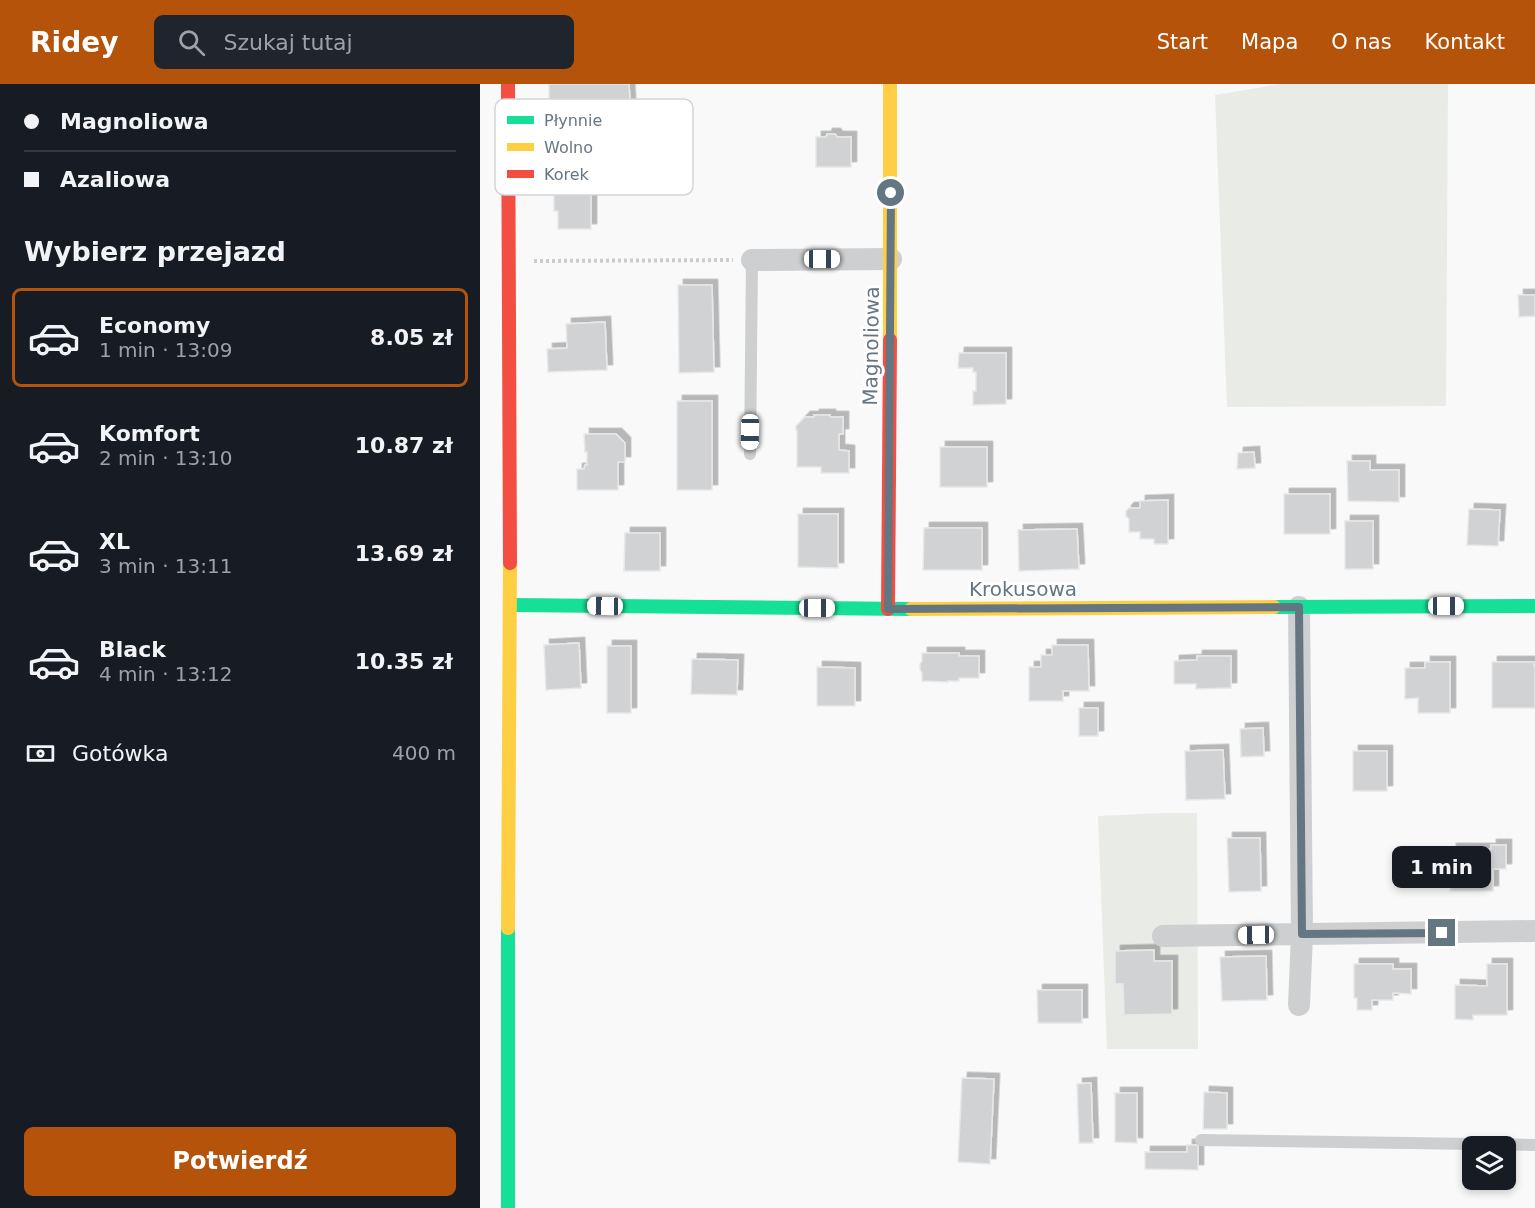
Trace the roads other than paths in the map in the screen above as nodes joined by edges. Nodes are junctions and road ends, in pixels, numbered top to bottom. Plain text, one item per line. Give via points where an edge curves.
1 (890, 84) edge
2 (508, 195) edge
3 (891, 259) junction
4 (752, 260) joint
5 (750, 454) dead end
6 (510, 605) junction
7 (1535, 606) edge
8 (1299, 607) junction
9 (888, 609) junction
10 (1535, 931) edge
11 (1302, 934) junction
12 (1163, 936) dead end
13 (1299, 1005) dead end
14 (1200, 1140) dead end
15 (1535, 1145) edge
16 (508, 1208) edge

1 - 3 street, Magnoliowa
2 - 6 street
3 - 4 street
3 - 9 street, Magnoliowa
4 - 5 lane
6 - 9 street, Krokusowa
6 - 16 street
7 - 8 street, Krokusowa
8 - 9 street, Krokusowa
8 - 11 street
10 - 11 street
11 - 12 street
11 - 13 street
14 - 15 lane

